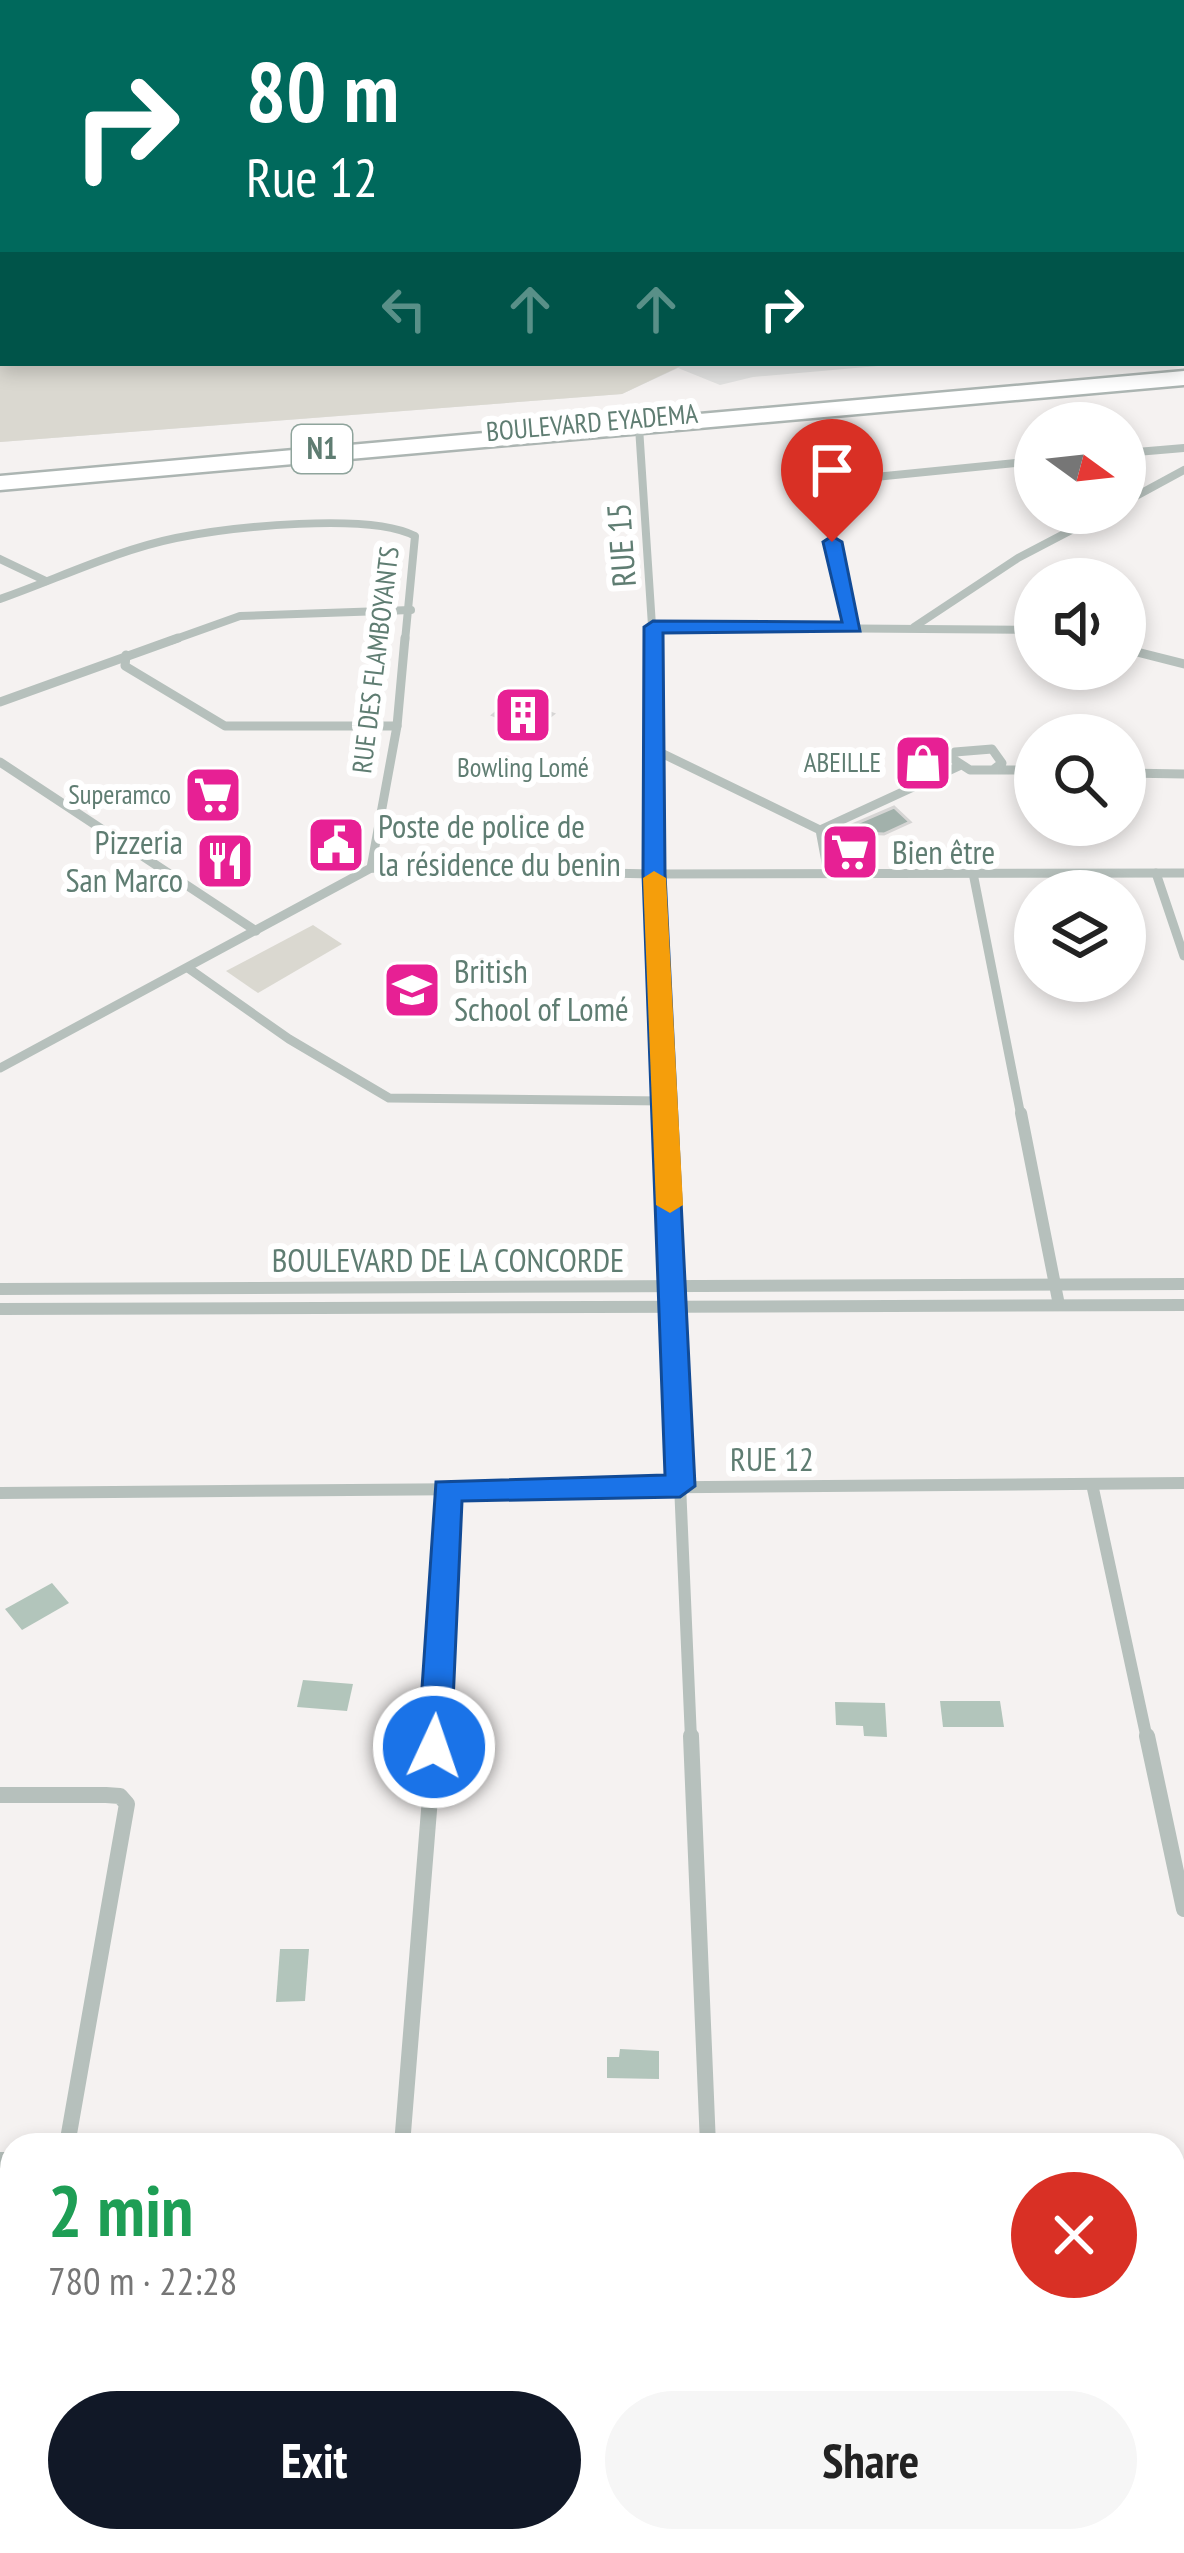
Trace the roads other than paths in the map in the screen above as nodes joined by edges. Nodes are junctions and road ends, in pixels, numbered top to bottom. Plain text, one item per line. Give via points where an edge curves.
1 (1184, 374) edge
2 (641, 422) junction
3 (1184, 448) edge
4 (1146, 451) edge
5 (1014, 463) edge
6 (1184, 470) edge
7 (0, 479) edge
8 (1146, 491) edge
9 (1063, 534) edge
10 (0, 559) edge
11 (46, 581) junction
12 (0, 599) edge
13 (411, 610) junction
14 (653, 627) junction
15 (853, 627) junction
16 (913, 628) junction
17 (1014, 630) edge
18 (1146, 654) edge
19 (126, 655) junction
20 (1184, 664) edge
21 (0, 702) edge
22 (397, 726) junction
23 (653, 748) junction
24 (0, 762) edge
25 (959, 766) junction
26 (994, 769) junction
27 (1014, 769) edge
28 (1146, 773) edge
29 (1184, 774) edge
30 (820, 830) junction
31 (371, 868) junction
32 (828, 873) junction
33 (973, 873) junction
34 (1156, 873) junction
35 (1184, 873) edge
36 (654, 874) junction
37 (256, 931) junction
38 (1184, 956) edge
39 (188, 968) junction
40 (0, 1068) edge
41 (663, 1101) junction
42 (1184, 1284) edge
43 (1057, 1285) junction
44 (675, 1286) junction
45 (0, 1289) edge
46 (1059, 1305) junction
47 (1184, 1305) edge
48 (672, 1307) junction
49 (0, 1309) edge
50 (1184, 1483) edge
51 (1092, 1484) junction
52 (680, 1486) junction
53 (447, 1490) junction
54 (0, 1493) edge
55 (0, 1795) edge
56 (1184, 1909) edge
57 (69, 2133) edge
58 (403, 2133) edge
59 (707, 2133) edge

1 - 2 highway, N1
2 - 7 highway, N1
2 - 14 street, RUE 15
3 - 4 street
5 - 15 street via 855,479 829,493
6 - 8 street
9 - 16 street
10 - 11 street
11 - 12 street, RUE DES FLAMBOYANTS
11 - 13 street, RUE DES FLAMBOYANTS via 158,541 380,522 415,536
13 - 19 street via 252,614
13 - 22 street, RUE DES FLAMBOYANTS
14 - 15 street
14 - 23 street, RUE 15
15 - 16 street
16 - 17 street
18 - 20 street
19 - 21 street
19 - 22 street via 125,666 225,726
22 - 31 street, RUE DES FLAMBOYANTS
23 - 30 street
23 - 36 street, RUE 15
24 - 37 street
25 - 26 street
25 - 26 street via 955,752 978,746 1001,755
25 - 30 street
26 - 27 street
28 - 29 street
30 - 32 street
31 - 36 street
31 - 37 street
32 - 33 street
32 - 36 street
33 - 34 street
33 - 43 street
34 - 35 street
34 - 38 street
36 - 41 street, RUE 15
37 - 39 street
39 - 40 street
39 - 41 street via 389,1098
41 - 44 street, RUE 15
42 - 43 street, BOULEVARD DE LA CONCORDE
43 - 44 street, BOULEVARD DE LA CONCORDE
43 - 46 street
44 - 45 street, BOULEVARD DE LA CONCORDE
44 - 48 street, RUE 15
46 - 47 street, BOULEVARD DE LA CONCORDE
46 - 48 street, BOULEVARD DE LA CONCORDE
48 - 49 street, BOULEVARD DE LA CONCORDE
48 - 52 street, RUE 15
50 - 51 street, RUE 12
51 - 52 street, RUE 12
51 - 56 street
52 - 53 street, RUE 12
52 - 59 street, RUE 15
53 - 54 street, RUE 12
53 - 58 street
55 - 57 street via 120,1796 127,1804

